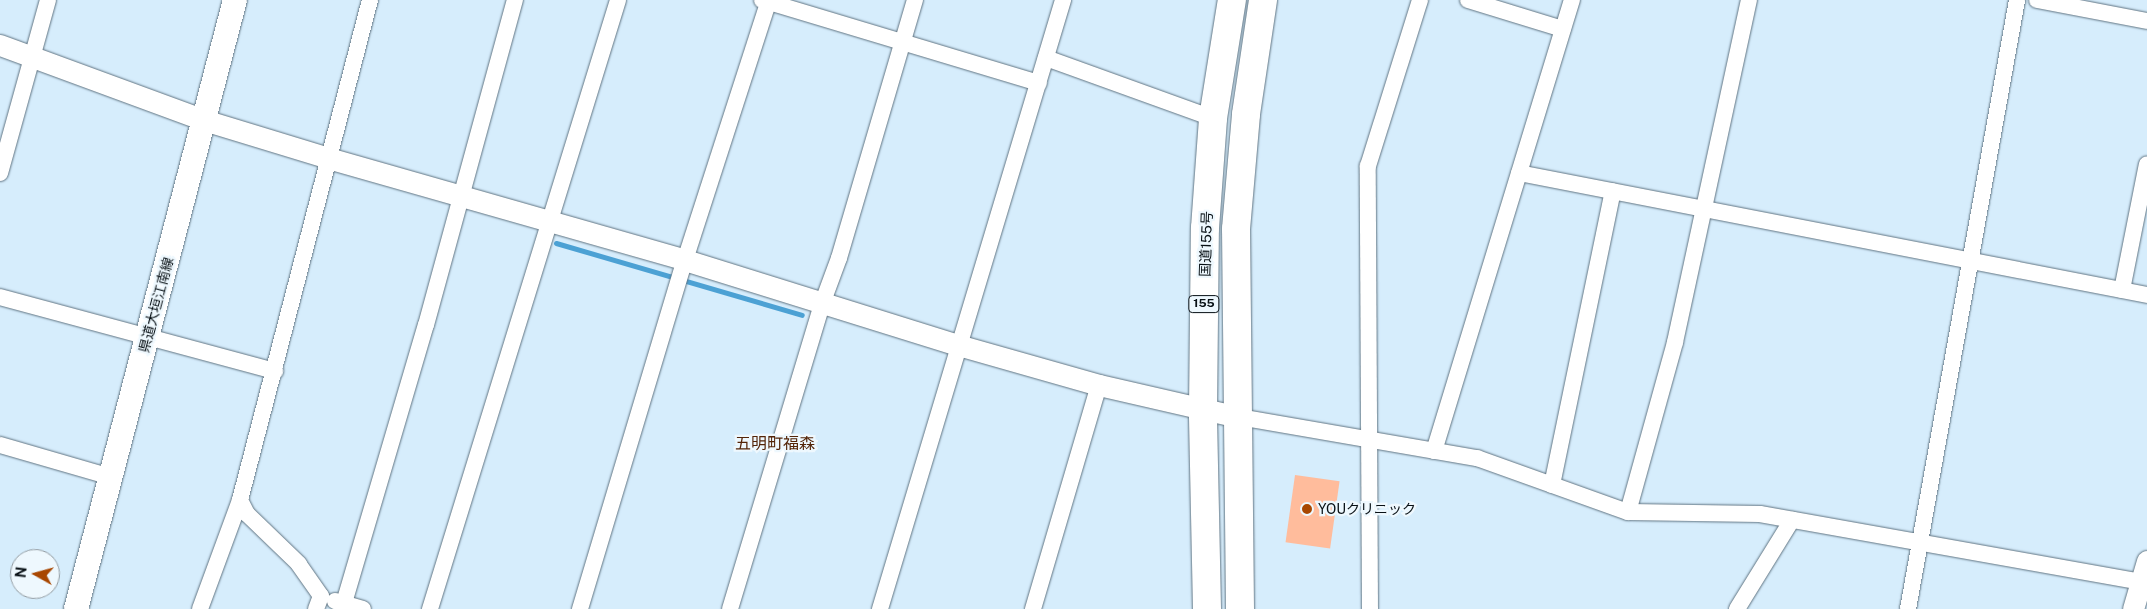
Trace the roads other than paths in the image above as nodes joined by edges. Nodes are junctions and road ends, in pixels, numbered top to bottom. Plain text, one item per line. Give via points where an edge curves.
1 (48, 0) edge
2 (235, 0) edge
3 (370, 0) edge
4 (515, 0) edge
5 (618, 0) edge
6 (915, 0) edge
7 (1063, 0) edge
8 (1232, 0) edge
9 (1263, 0) edge
10 (1420, 0) edge
11 (1468, 0) edge
12 (1572, 0) edge
13 (1748, 0) edge
14 (2018, 0) edge
15 (2037, 0) edge
16 (766, 1) edge
17 (2147, 21) edge
18 (1563, 29) junction
19 (902, 42) junction
20 (0, 46) edge
21 (32, 57) junction
22 (1046, 58) junction
23 (1039, 84) junction
24 (1213, 118) junction
25 (204, 120) junction
26 (328, 158) junction
27 (2147, 164) edge
28 (0, 173) edge
29 (1519, 173) junction
30 (1613, 191) junction
31 (463, 195) junction
32 (1705, 208) junction
33 (547, 221) junction
34 (685, 260) junction
35 (1972, 260) junction
36 (2122, 290) junction
37 (2147, 295) edge
38 (0, 297) edge
39 (822, 304) junction
40 (148, 336) junction
41 (958, 345) junction
42 (275, 372) junction
43 (1099, 385) junction
44 (1203, 411) junction
45 (1239, 417) junction
46 (1370, 440) junction
47 (0, 445) edge
48 (1434, 451) junction
49 (111, 477) junction
50 (1552, 485) junction
51 (240, 500) junction
52 (1628, 512) junction
53 (1792, 520) junction
54 (1921, 543) junction
55 (2147, 561) edge
56 (2141, 582) junction
57 (319, 603) edge
58 (344, 603) junction
59 (76, 609) edge
60 (200, 609) edge
61 (362, 609) edge
62 (430, 609) edge
63 (580, 609) edge
64 (730, 609) edge
65 (880, 609) edge
66 (1033, 609) edge
67 (1207, 609) edge
68 (1240, 609) edge
69 (1370, 609) edge
70 (1737, 609) edge
71 (1908, 609) edge
72 (2133, 609) edge

1 - 21 street
2 - 25 main road, 県道大垣江南線
3 - 26 street
4 - 31 street
5 - 33 street via 574,146
6 - 19 street
7 - 22 street
8 - 24 highway, 国道155号 / 155
9 - 45 highway, 155 via 1246,114 1236,229
10 - 46 street via 1368,166
11 - 18 street
12 - 18 street
13 - 32 street
14 - 35 street
15 - 17 street
16 - 19 street
16 - 34 street
18 - 29 street
19 - 23 street
19 - 39 street via 839,258
20 - 21 street
21 - 25 street
21 - 28 street
22 - 23 street
22 - 24 street
23 - 41 street via 972,311
24 - 44 highway, 国道155号 / 155 via 1205,228
25 - 26 street
25 - 40 main road, 県道大垣江南線
26 - 31 street
26 - 42 street
27 - 36 street
29 - 30 street
29 - 48 street
30 - 32 street
30 - 50 street
31 - 33 street
31 - 58 street
32 - 35 street
32 - 52 street via 1675,342
33 - 34 street
33 - 62 street
34 - 39 street
34 - 63 street
35 - 36 street
35 - 54 street
36 - 37 street
38 - 40 street
39 - 41 street
39 - 64 street
40 - 42 street
40 - 49 main road, 県道大垣江南線
41 - 43 street
41 - 65 street
42 - 51 street
43 - 44 street
43 - 66 street
44 - 45 street
44 - 67 highway, 国道155号 / 155
45 - 46 street
45 - 68 highway, 155
46 - 48 street
46 - 69 street
47 - 49 street
48 - 50 street via 1477,458
49 - 59 main road, 県道大垣江南線
50 - 52 street
51 - 57 street via 247,514 299,564
51 - 60 street
52 - 53 street via 1760,514
53 - 54 street
53 - 70 street
54 - 56 street
54 - 71 street
55 - 56 street
56 - 72 street
57 - 58 street
58 - 61 street

